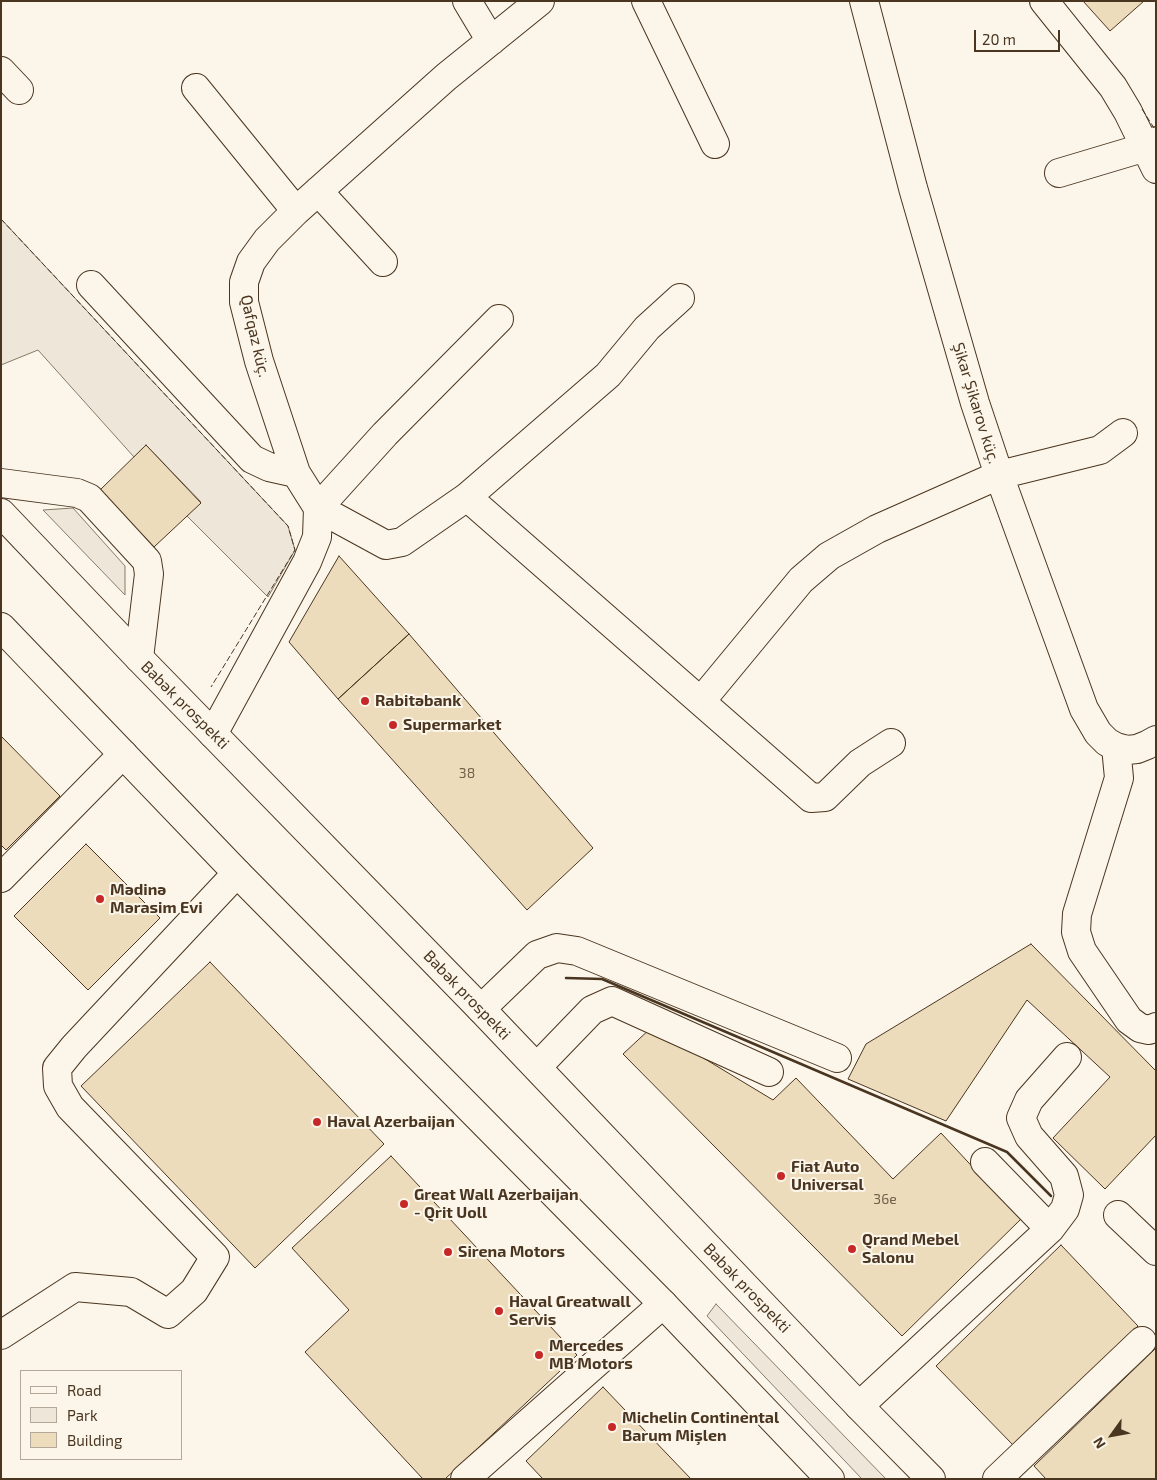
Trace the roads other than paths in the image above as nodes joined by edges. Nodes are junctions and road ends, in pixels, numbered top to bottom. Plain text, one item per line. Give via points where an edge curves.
1 (467, 1) edge
2 (540, 1) edge
3 (646, 1) edge
4 (864, 1) edge
5 (1044, 1) edge
6 (491, 41) junction
7 (196, 88) dead end
8 (715, 144) dead end
9 (1153, 152) edge
10 (1059, 173) dead end
11 (318, 191) junction
12 (296, 211) junction
13 (383, 262) dead end
14 (91, 285) dead end
15 (680, 298) dead end
16 (499, 319) dead end
17 (1123, 433) dead end
18 (296, 473) junction
19 (999, 475) junction
20 (1, 483) edge
21 (467, 497) junction
22 (318, 508) junction
23 (1, 513) edge
24 (1, 627) edge
25 (139, 658) junction
26 (701, 701) junction
27 (213, 734) junction
28 (1156, 740) edge
29 (890, 744) dead end
30 (1116, 747) junction
31 (123, 754) junction
32 (237, 873) junction
33 (2, 877) edge
34 (481, 1009) junction
35 (1156, 1027) edge
36 (1067, 1057) dead end
37 (836, 1058) dead end
38 (536, 1067) junction
39 (769, 1072) dead end
40 (985, 1162) dead end
41 (1118, 1215) dead end
42 (1050, 1229) junction
43 (1156, 1251) edge
44 (663, 1304) junction
45 (1, 1335) edge
46 (1142, 1341) dead end
47 (859, 1406) junction
48 (826, 1477) edge
49 (465, 1479) edge
50 (931, 1479) edge
51 (997, 1479) edge

1 - 6 street
2 - 6 street, Qafqaz küç.
3 - 8 street
4 - 19 street, Şikar Şikarov küç. via 913,188
5 - 9 street via 1112,87
6 - 11 street, Qafqaz küç.
7 - 12 street
9 - 10 street
11 - 12 street, Qafqaz küç.
11 - 13 street
12 - 18 street, Qafqaz küç. via 267,240 251,262 244,282 244,302 259,361
14 - 18 street via 252,459
15 - 21 street via 647,328 608,375
16 - 22 street via 385,434
17 - 19 street via 1100,450
18 - 22 street, Qafqaz küç.
19 - 26 street via 876,530 830,556 801,580
19 - 30 street, Şikar Şikarov küç. via 1084,710 1098,733
20 - 25 street via 77,493 89,498 147,561 149,574
21 - 22 street via 402,542 386,545
21 - 26 street
22 - 27 street via 316,537 307,562
23 - 25 street, Babək prospekti
24 - 31 street
25 - 27 street, Babək prospekti
26 - 29 street via 811,798 825,798 860,763
27 - 34 street, Babək prospekti
28 - 30 street via 1137,749
30 - 35 street via 1119,778 1077,914 1076,932 1082,951 1129,1020 1140,1028 1149,1030
31 - 32 street
31 - 33 street
32 - 44 street
32 - 45 street via 57,1068 58,1086 70,1107 216,1257 194,1291 168,1314 131,1292 75,1287
34 - 37 street via 537,955 557,948 577,951
34 - 38 street, Babək prospekti
36 - 42 street via 1029,1100 1021,1118 1029,1136 1064,1176 1069,1195 1065,1209
38 - 39 street via 592,1010 612,1001
38 - 47 street, Babək prospekti
40 - 42 street
41 - 43 street
42 - 47 street
44 - 48 street
44 - 49 street
46 - 51 street
47 - 50 street, Babək prospekti

